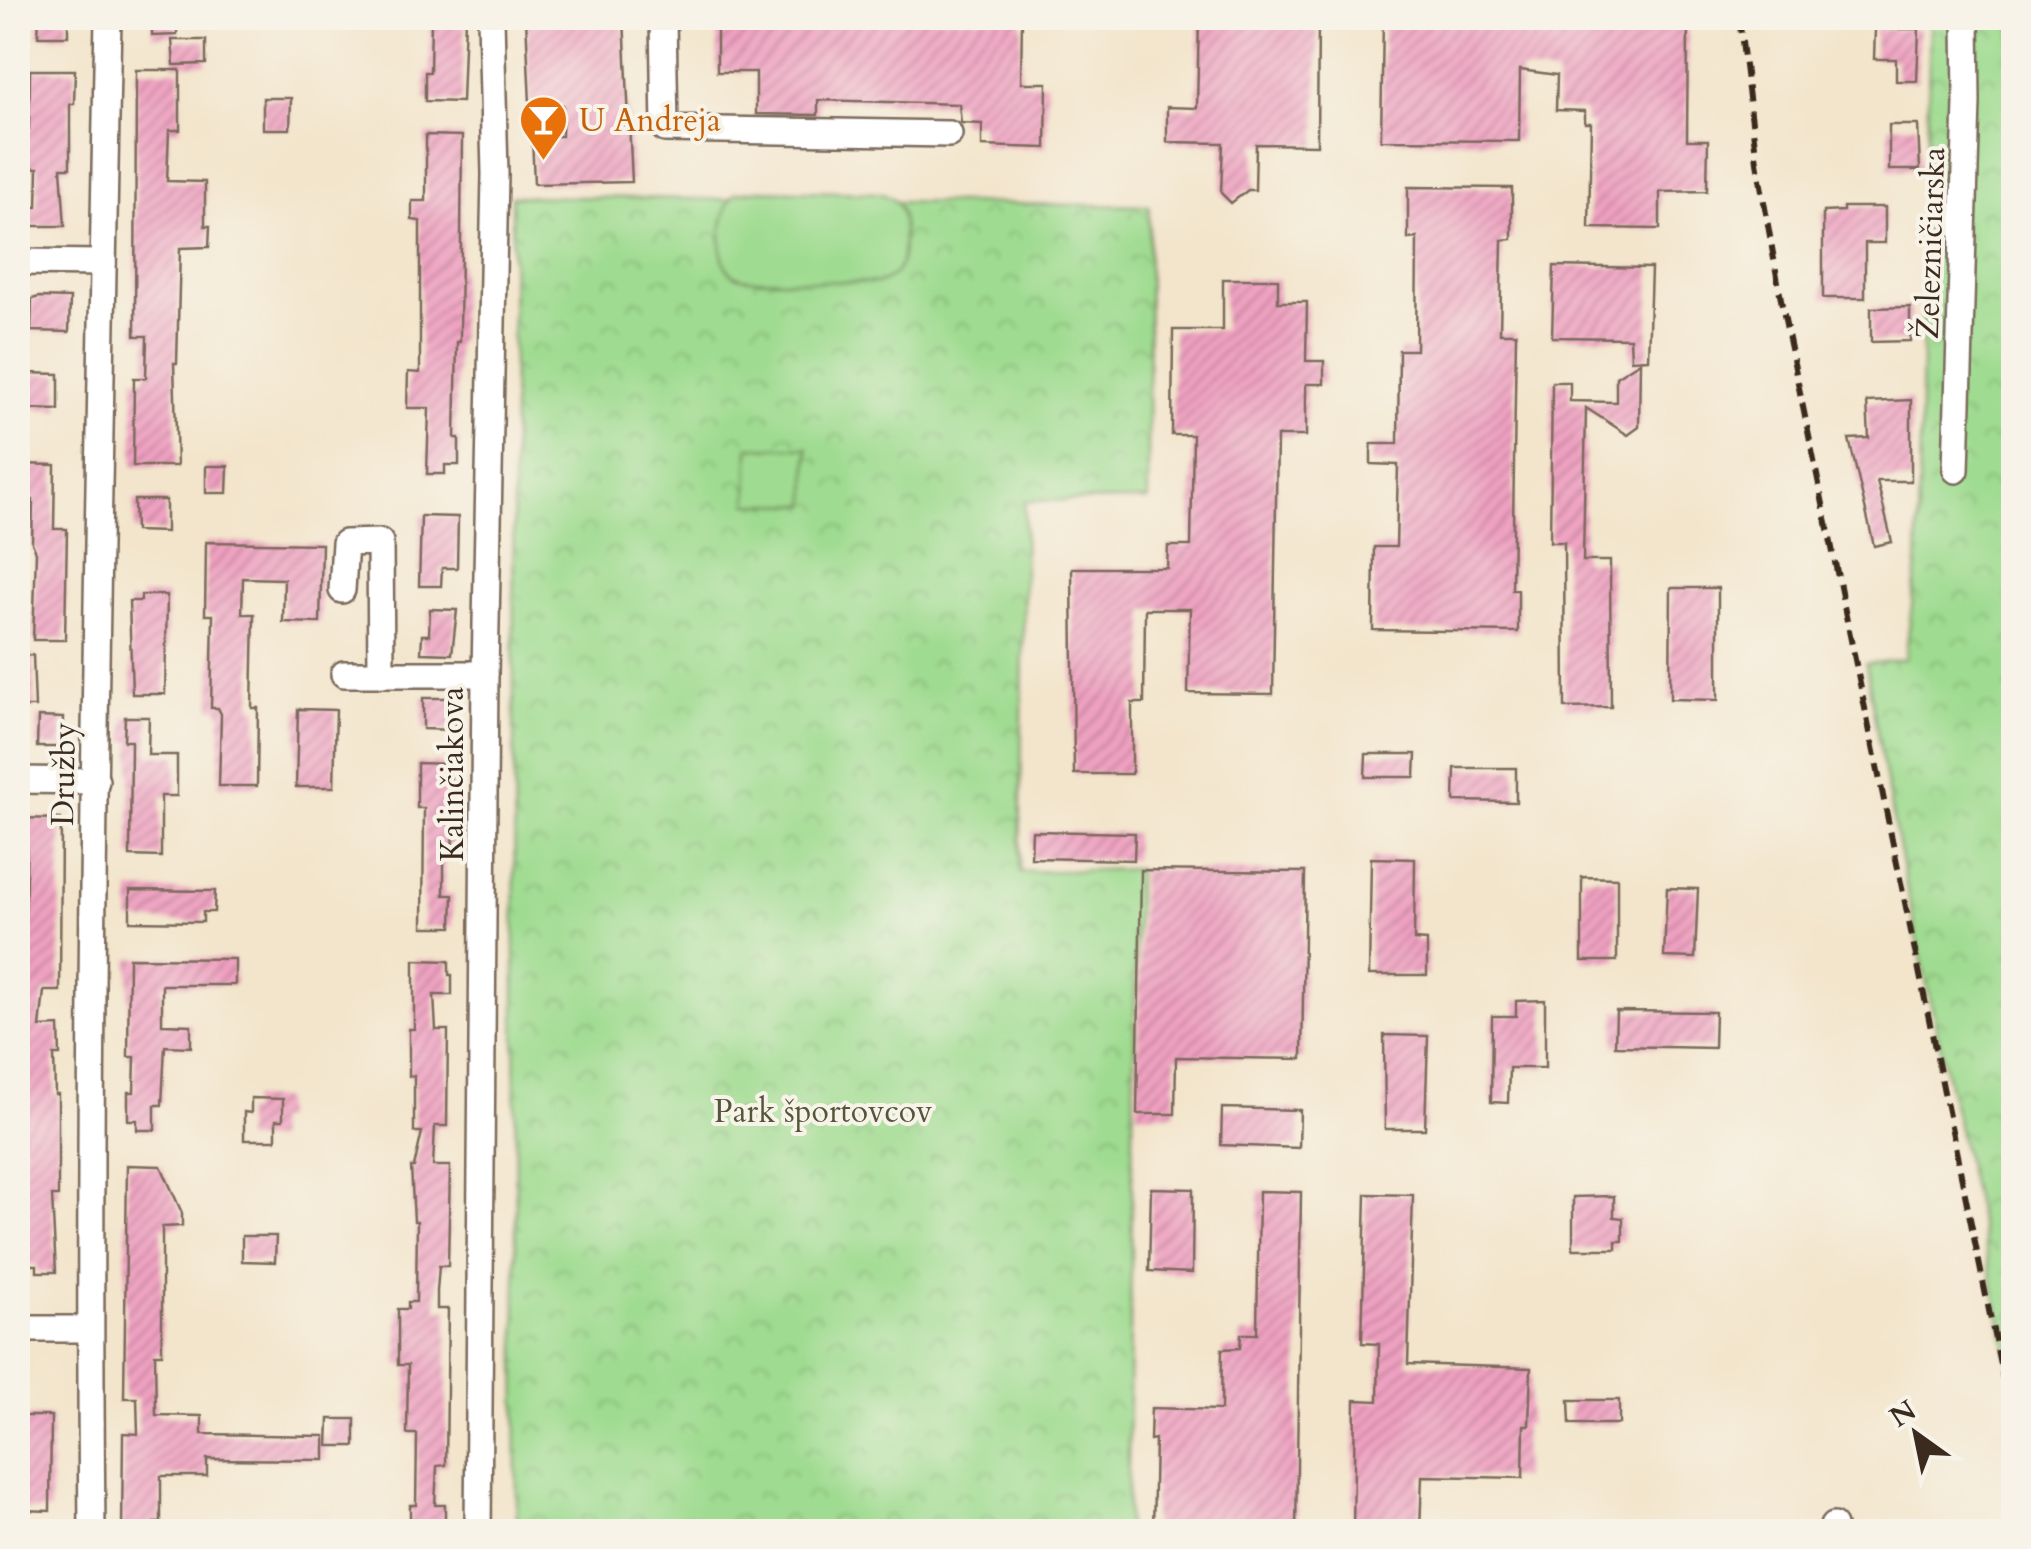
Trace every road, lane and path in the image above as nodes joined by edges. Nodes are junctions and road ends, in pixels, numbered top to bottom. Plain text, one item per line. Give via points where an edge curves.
1 (108, 18) edge
2 (491, 18) edge
3 (662, 18) edge
4 (1966, 18) edge
5 (948, 134) dead end
6 (18, 262) edge
7 (103, 263) junction
8 (1956, 470) dead end
9 (342, 590) dead end
10 (344, 674) dead end
11 (381, 674) junction
12 (485, 674) junction
13 (18, 780) edge
14 (96, 781) junction
15 (18, 1328) edge
16 (90, 1329) junction
17 (92, 1532) edge
18 (478, 1532) edge

1 - 7 street, Družby
2 - 12 street, Kalinčiakova via 495,174
3 - 5 street via 665,130
4 - 8 street, Železničiarska
6 - 7 street
7 - 14 street, Družby
9 - 11 street via 345,543 380,542
10 - 11 street
11 - 12 street
12 - 18 street, Kalinčiakova
13 - 14 street
14 - 16 street, Družby
15 - 16 street
16 - 17 street, Družby

